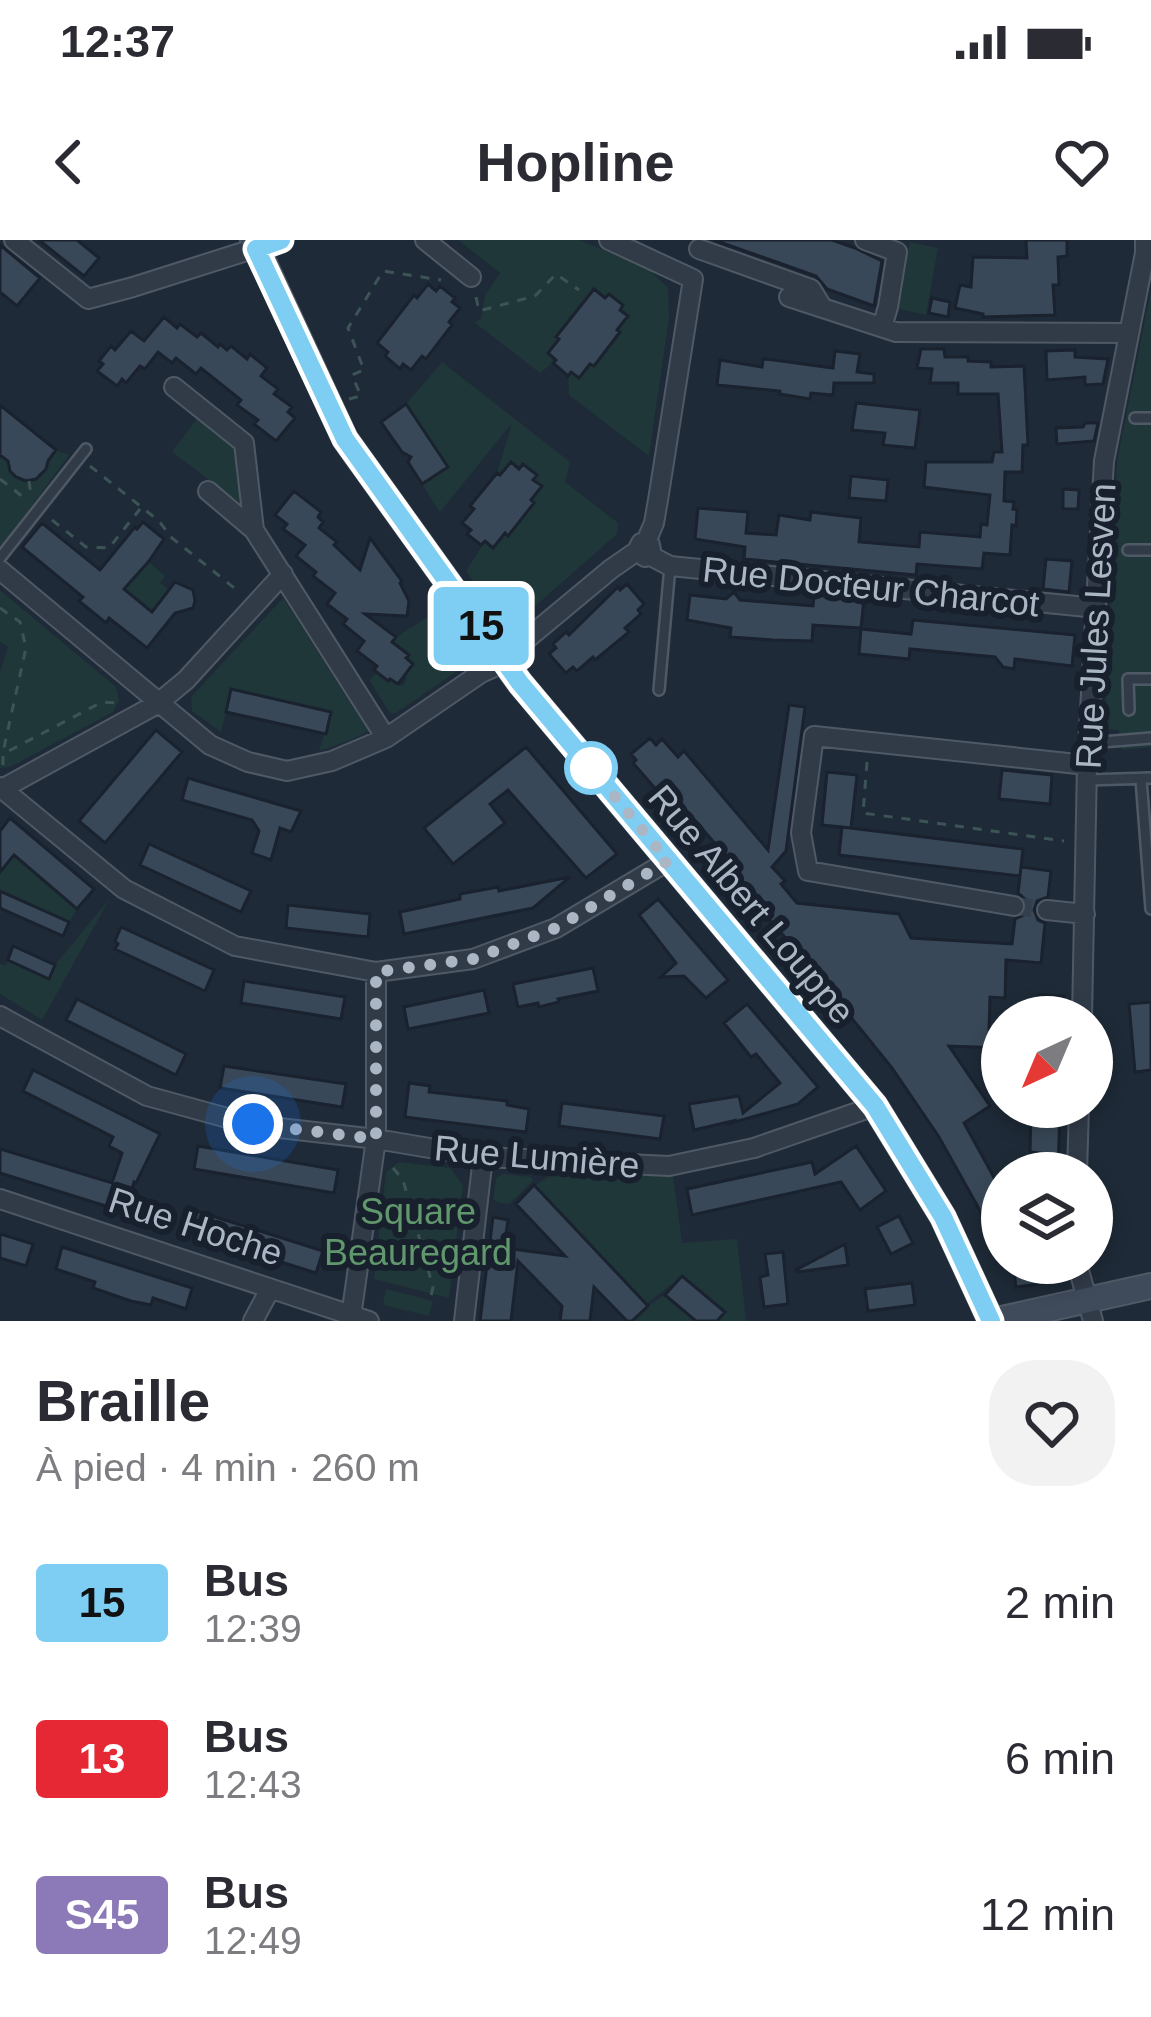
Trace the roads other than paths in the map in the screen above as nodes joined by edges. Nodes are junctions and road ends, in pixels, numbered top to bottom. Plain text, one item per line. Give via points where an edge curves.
1 (14, 240) edge
2 (281, 240) edge
3 (425, 240) edge
4 (609, 240) edge
5 (865, 240) edge
6 (1144, 240) edge
7 (255, 245) edge
8 (700, 245) edge
9 (471, 277) road end
10 (693, 278) junction
11 (789, 297) dead end
12 (822, 308) junction
13 (882, 327) junction
14 (1128, 333) junction
15 (174, 387) dead end
16 (1136, 418) dead end
17 (1151, 418) edge
18 (82, 453) road end
19 (208, 491) dead end
20 (254, 530) junction
21 (644, 549) junction
22 (1129, 550) dead end
23 (1151, 550) edge
24 (0, 558) edge
25 (670, 566) junction
26 (0, 570) edge
27 (284, 574) junction
28 (1096, 608) junction
29 (505, 662) junction
30 (1151, 679) edge
31 (659, 690) dead end
32 (157, 704) junction
33 (1129, 710) dead end
34 (386, 737) junction
35 (1151, 737) edge
36 (1090, 743) junction
37 (1087, 773) junction
38 (1146, 778) edge
39 (1, 789) edge
40 (668, 861) junction
41 (1014, 906) tunnel mouth
42 (1151, 909) edge
43 (1047, 910) tunnel mouth
44 (1085, 914) junction
45 (376, 972) junction
46 (1083, 996) edge
47 (0, 1016) edge
48 (875, 1106) junction
49 (376, 1139) junction
50 (483, 1157) junction
51 (0, 1199) edge
52 (1151, 1286) edge
53 (270, 1288) junction
54 (1090, 1311) edge
55 (360, 1319) edge
56 (253, 1321) edge
57 (464, 1321) edge
58 (992, 1321) edge

1 - 7 street via 88,298
2 - 7 street
3 - 9 street
4 - 10 street
5 - 13 street via 897,252
6 - 14 street, Rue Jules Lesven
7 - 29 main road, Rue Albert Louppe via 345,439
8 - 10 street
8 - 12 street via 811,289
10 - 21 street
11 - 12 street
12 - 13 street
13 - 14 street
14 - 28 street, Rue Jules Lesven via 1104,461
15 - 20 street via 244,443
16 - 17 lane
18 - 24 lane
19 - 20 street
20 - 27 street
21 - 25 street, Rue Docteur Charcot
21 - 29 street
22 - 23 lane
25 - 28 street, Rue Docteur Charcot
25 - 31 lane
26 - 32 street
27 - 32 street
27 - 34 street
28 - 36 street, Rue Jules Lesven
29 - 34 street
29 - 40 main road, Rue Albert Louppe
30 - 33 lane via 1128,679
32 - 34 street via 210,746 287,771
32 - 39 street
35 - 36 lane
36 - 37 street, Rue Jules Lesven
37 - 38 lane
37 - 41 street via 814,736 801,833 808,871
37 - 44 street, Rue Jules Lesven
38 - 42 lane
39 - 45 street via 124,890 235,946
40 - 45 street via 556,928 473,959
40 - 48 main road, Rue Albert Louppe
43 - 44 street
44 - 46 street, Rue Jules Lesven
45 - 49 street
47 - 49 street, Rue Lumière via 147,1096 253,1124
48 - 50 street, Rue Lumière via 754,1148 669,1166
48 - 58 main road, Rue Albert Louppe via 943,1217
49 - 50 street, Rue Lumière
49 - 55 street
50 - 57 street
51 - 53 street, Rue Hoche
52 - 54 main road
53 - 55 street, Rue Hoche
53 - 56 street
54 - 58 main road

